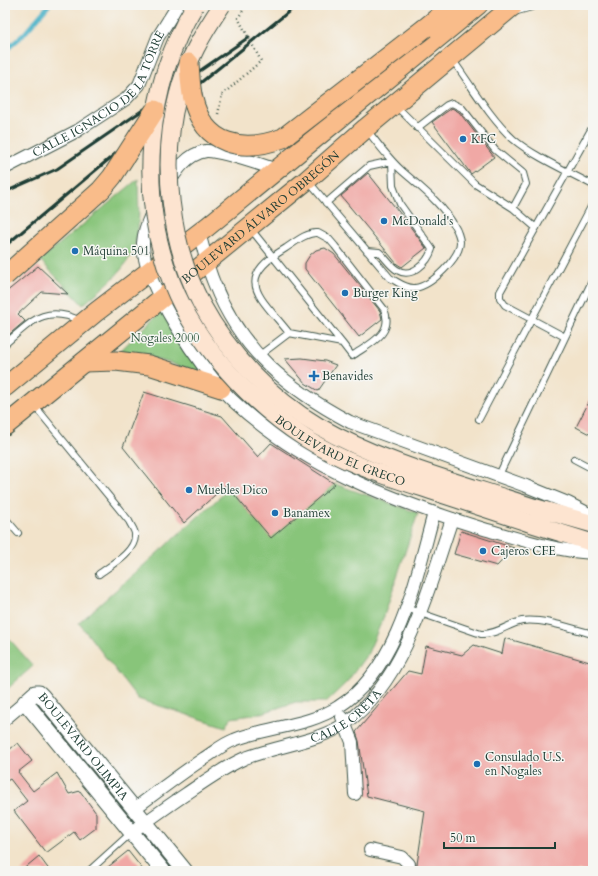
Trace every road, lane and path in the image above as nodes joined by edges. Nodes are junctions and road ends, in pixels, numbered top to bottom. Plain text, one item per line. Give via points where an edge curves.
1 (178, 5) edge
2 (194, 5) edge
3 (222, 5) edge
4 (247, 5) edge
5 (453, 5) edge
6 (478, 5) edge
7 (539, 5) edge
8 (508, 10) edge
9 (451, 58) junction
10 (189, 63) junction
11 (222, 95) dead end
12 (394, 105) junction
13 (155, 110) junction
14 (593, 126) edge
15 (366, 128) junction
16 (417, 128) junction
17 (392, 161) junction
18 (5, 168) edge
19 (277, 170) junction
20 (568, 171) junction
21 (307, 180) junction
22 (593, 185) edge
23 (326, 203) junction
24 (593, 203) edge
25 (513, 208) junction
26 (249, 227) junction
27 (536, 228) junction
28 (199, 233) junction
29 (367, 251) junction
30 (272, 256) junction
31 (207, 261) junction
32 (148, 272) junction
33 (5, 276) edge
34 (593, 279) edge
35 (162, 298) junction
36 (532, 320) junction
37 (84, 322) junction
38 (289, 333) junction
39 (565, 337) junction
40 (342, 343) junction
41 (5, 344) edge
42 (260, 356) junction
43 (84, 362) junction
44 (5, 387) edge
45 (221, 388) junction
46 (33, 404) junction
47 (479, 419) dead end
48 (5, 426) edge
49 (574, 459) dead end
50 (593, 469) edge
51 (498, 477) junction
52 (434, 513) junction
53 (531, 515) junction
54 (593, 516) edge
55 (5, 518) edge
56 (452, 519) junction
57 (593, 524) edge
58 (18, 533) dead end
59 (593, 543) edge
60 (593, 553) edge
61 (99, 574) dead end
62 (406, 608) junction
63 (419, 612) junction
64 (593, 634) edge
65 (25, 702) junction
66 (338, 707) junction
67 (5, 719) edge
68 (346, 723) junction
69 (204, 758) junction
70 (215, 774) junction
71 (355, 794) dead end
72 (134, 809) junction
73 (145, 823) junction
74 (132, 832) junction
75 (370, 850) dead end
76 (89, 871) edge
77 (163, 871) edge
78 (185, 871) edge
79 (408, 871) edge

1 - 18 street, CALLE IGNACIO DE LA TORRE via 158,37 142,78 126,99 77,131
2 - 13 main road, BOULEVARD EL GRECO, bridge via 173,47
3 - 10 main road, BOULEVARD EL GRECO, bridge via 208,25
4 - 11 path, bridge via 238,18 261,61
5 - 10 highway, bridge via 283,138 268,144 238,145 225,141 207,128 193,100
6 - 19 highway
7 - 8 lane
8 - 9 highway, BOULEVARD ÁLVARO OBREGÓN
9 - 12 highway, BOULEVARD ÁLVARO OBREGÓN
9 - 20 lane via 500,125 514,139
10 - 53 main road, BOULEVARD EL GRECO, bridge via 172,120 169,162 173,211 181,248 202,305 220,335 278,398 317,425 358,446
12 - 15 highway, BOULEVARD ÁLVARO OBREGÓN
12 - 16 lane
13 - 33 highway, bridge via 101,190
13 - 53 main road, BOULEVARD EL GRECO, bridge via 152,165 154,205 172,283 185,310 207,344 239,384 275,417 304,438 338,457 389,477
14 - 20 lane
15 - 17 lane
15 - 21 highway, BOULEVARD ÁLVARO OBREGÓN
16 - 25 lane via 475,184
16 - 25 lane via 447,105 459,105 495,150 524,173 526,184
17 - 23 lane via 369,166
17 - 29 lane via 393,186 400,204 432,248 429,258 418,268 408,272 396,269 379,252
17 - 29 lane via 443,210 456,228 460,242 449,264 428,283 415,288 404,286 390,278
19 - 28 highway
19 - 32 street via 212,151 195,154 184,162 158,202 144,234 144,254
20 - 22 lane
20 - 27 lane
21 - 23 lane
21 - 26 highway, BOULEVARD ÁLVARO OBREGÓN
23 - 29 lane
24 - 36 lane
25 - 27 lane
26 - 30 lane
26 - 31 highway, BOULEVARD ÁLVARO OBREGÓN
27 - 36 lane via 500,295 505,304
28 - 31 street
28 - 32 highway
30 - 38 lane via 258,269 254,283
30 - 40 lane
30 - 40 lane via 314,232 323,235 335,246 384,309 388,319 386,329 352,356
31 - 35 highway, BOULEVARD ÁLVARO OBREGÓN
31 - 42 street via 227,309 246,340
32 - 35 street
32 - 37 highway
34 - 39 lane
35 - 43 highway, BOULEVARD ÁLVARO OBREGÓN
35 - 45 street via 206,370
36 - 39 lane
36 - 47 lane
37 - 41 lane via 64,314 50,313 38,318
37 - 44 highway
38 - 40 lane
38 - 42 lane
39 - 51 lane
42 - 51 street via 293,388 350,422
43 - 45 highway via 116,361 149,365
43 - 46 highway, BOULEVARD ÁLVARO OBREGÓN
45 - 52 street via 265,429 297,452 354,481
46 - 48 highway, BOULEVARD ÁLVARO OBREGÓN
46 - 61 lane via 129,521 135,532 136,537 129,549
49 - 50 lane
51 - 54 street via 568,503
52 - 56 street
52 - 62 street, CALLE CRETA
53 - 57 main road, BOULEVARD EL GRECO
53 - 59 main road, BOULEVARD EL GRECO
55 - 58 lane
56 - 60 street via 557,548
56 - 63 street, CALLE CRETA
62 - 63 lane
62 - 66 street, CALLE CRETA via 385,657 366,682
63 - 64 lane via 481,634 488,634 514,623 536,621
63 - 68 street, CALLE CRETA via 390,677 370,701
65 - 67 street
65 - 72 street, BOULEVARD OLIMPIA via 37,693 42,696
65 - 74 street, BOULEVARD OLIMPIA
66 - 68 street
66 - 69 street, CALLE CRETA via 321,715 232,740
68 - 70 street, CALLE CRETA via 304,740 250,756
68 - 71 street via 352,742
69 - 70 street
69 - 72 street, CALLE CRETA
70 - 73 street, CALLE CRETA
72 - 73 street, BOULEVARD OLIMPIA
73 - 74 street, CALLE CRETA
73 - 78 street, BOULEVARD OLIMPIA
74 - 76 lane
74 - 77 street, BOULEVARD OLIMPIA
75 - 79 street via 402,856 409,864

